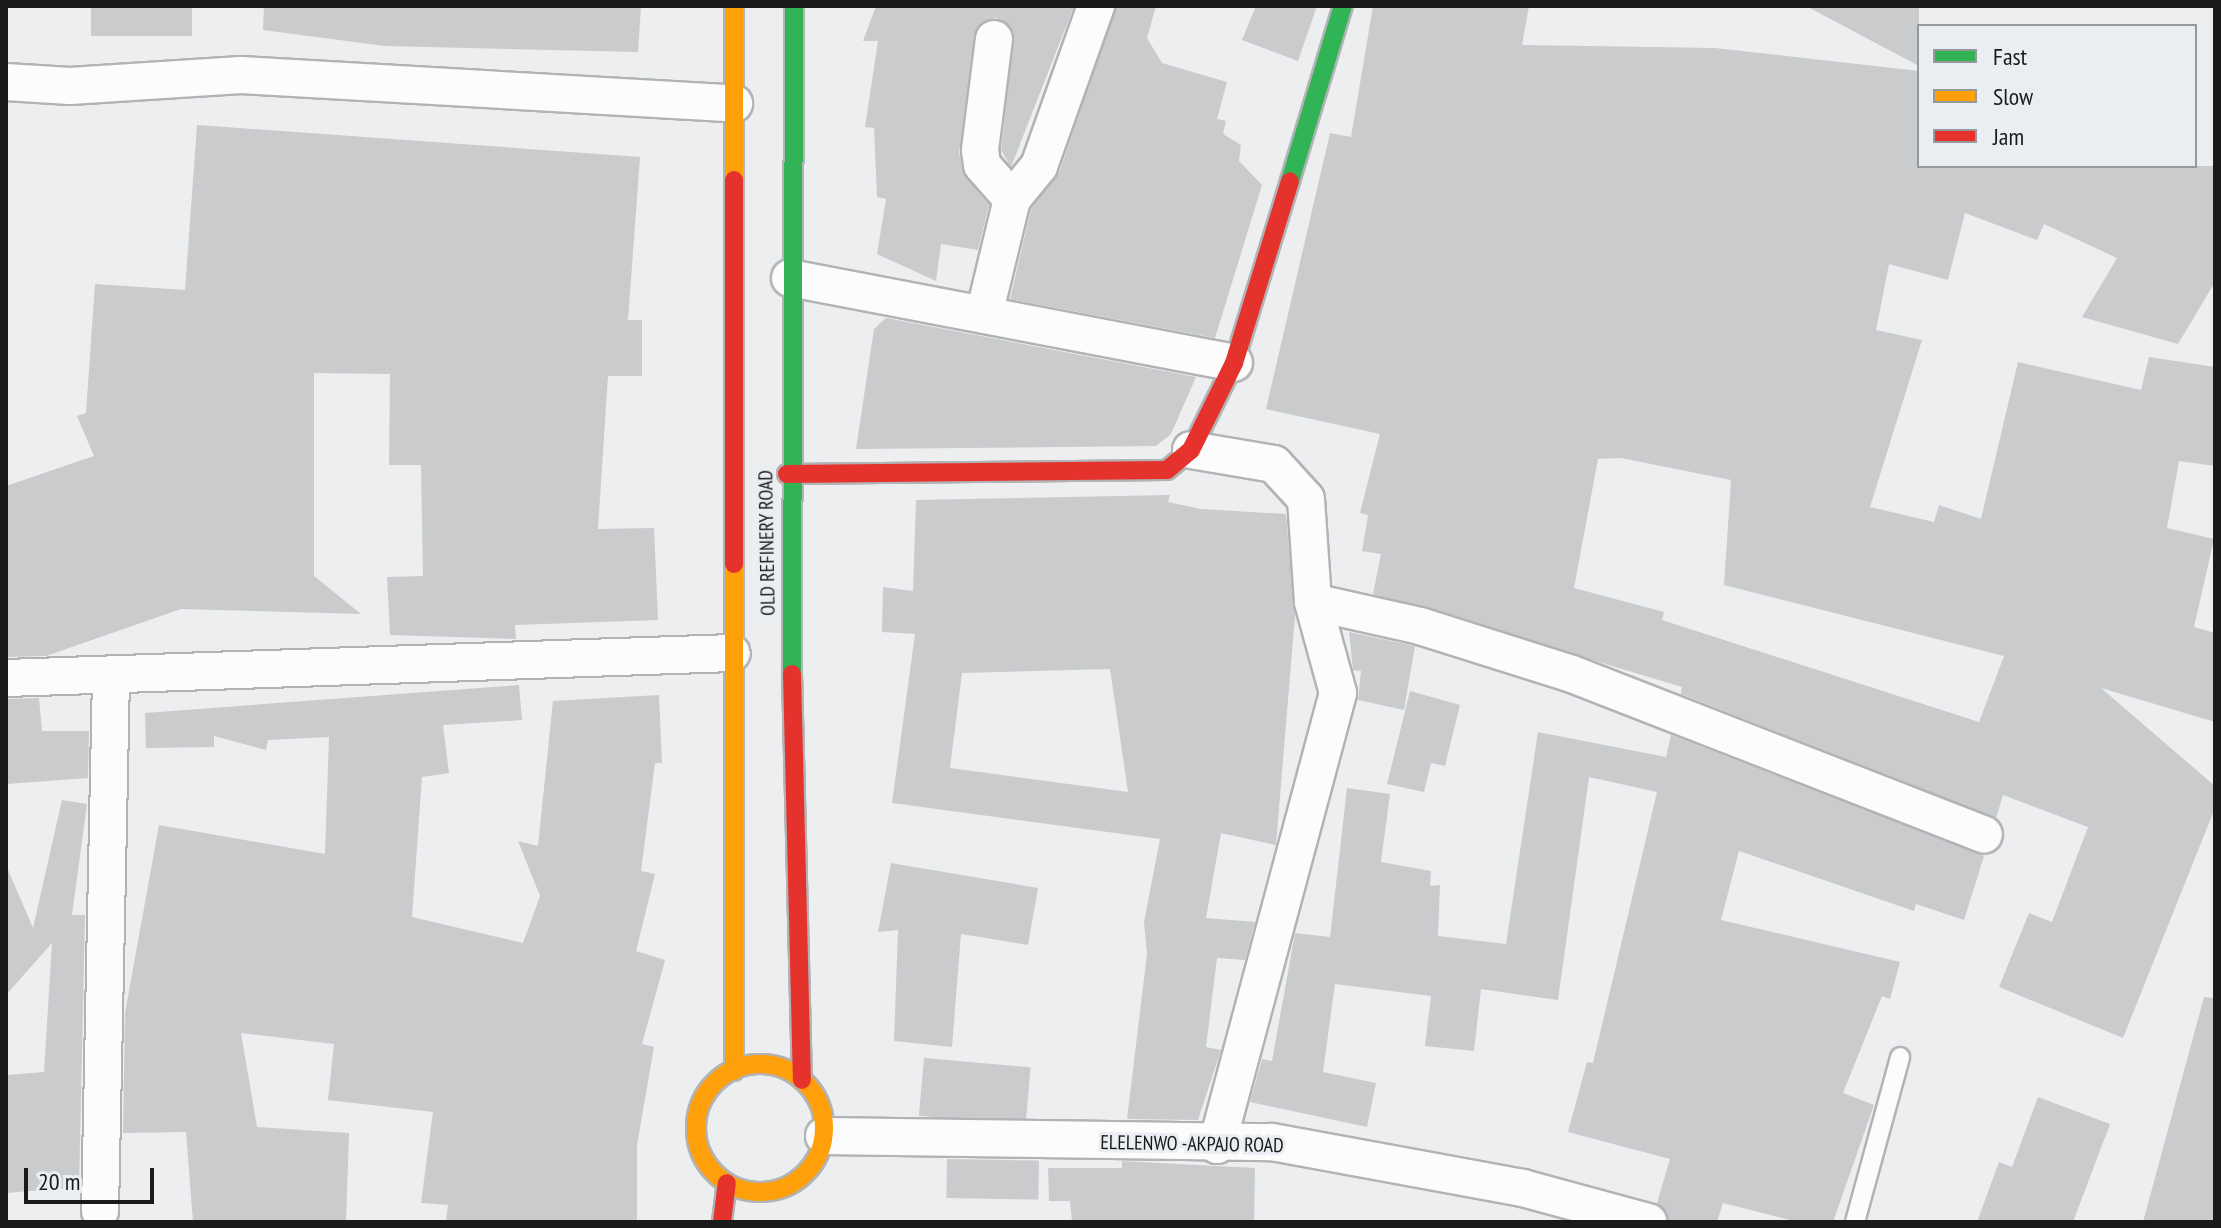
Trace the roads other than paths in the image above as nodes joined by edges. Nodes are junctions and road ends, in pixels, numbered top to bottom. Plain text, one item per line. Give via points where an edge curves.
1 (734, 6) edge
2 (794, 6) edge
3 (1096, 6) edge
4 (1343, 6) edge
5 (994, 39) dead end
6 (6, 82) edge
7 (734, 103) junction
8 (1012, 199) junction
9 (790, 278) junction
10 (984, 315) junction
11 (1234, 363) junction
12 (1191, 450) junction
13 (787, 474) junction
14 (1313, 602) junction
15 (732, 653) junction
16 (111, 676) junction
17 (6, 678) edge
18 (1984, 835) dead end
19 (1900, 1057) dead end
20 (734, 1071) junction
21 (802, 1080) junction
22 (824, 1136) junction
23 (1217, 1145) junction
24 (727, 1183) junction
25 (787, 1186) junction
26 (784, 1210) dead end
27 (100, 1211) dead end
28 (722, 1222) edge
29 (1648, 1222) edge
30 (1855, 1222) edge

1 - 7 main road, OLD REFINERY ROAD
2 - 9 main road, OLD REFINERY ROAD
3 - 8 street via 1039,166
4 - 11 main road
5 - 8 street via 980,150 982,165
6 - 7 street via 70,86 241,75
7 - 15 main road, OLD REFINERY ROAD
8 - 10 street
9 - 10 street
9 - 13 main road, OLD REFINERY ROAD
10 - 11 street
11 - 12 main road
12 - 13 main road via 1167,470 1127,476
12 - 14 street via 1274,464 1306,499
13 - 21 main road, OLD REFINERY ROAD
14 - 18 street via 1420,626 1572,674
14 - 23 street via 1338,693
15 - 16 street
15 - 20 main road, OLD REFINERY ROAD
16 - 17 street
16 - 27 street
19 - 30 lane
20 - 21 main road via 763,1064
20 - 24 main road via 708,1089 696,1129 699,1150
21 - 22 main road via 815,1096
22 - 23 street, ELELENWO -AKPAJO ROAD
22 - 25 main road via 818,1157
23 - 29 street, ELELENWO -AKPAJO ROAD via 1272,1142 1394,1161
24 - 25 main road via 767,1192
24 - 28 main road
25 - 26 main road

